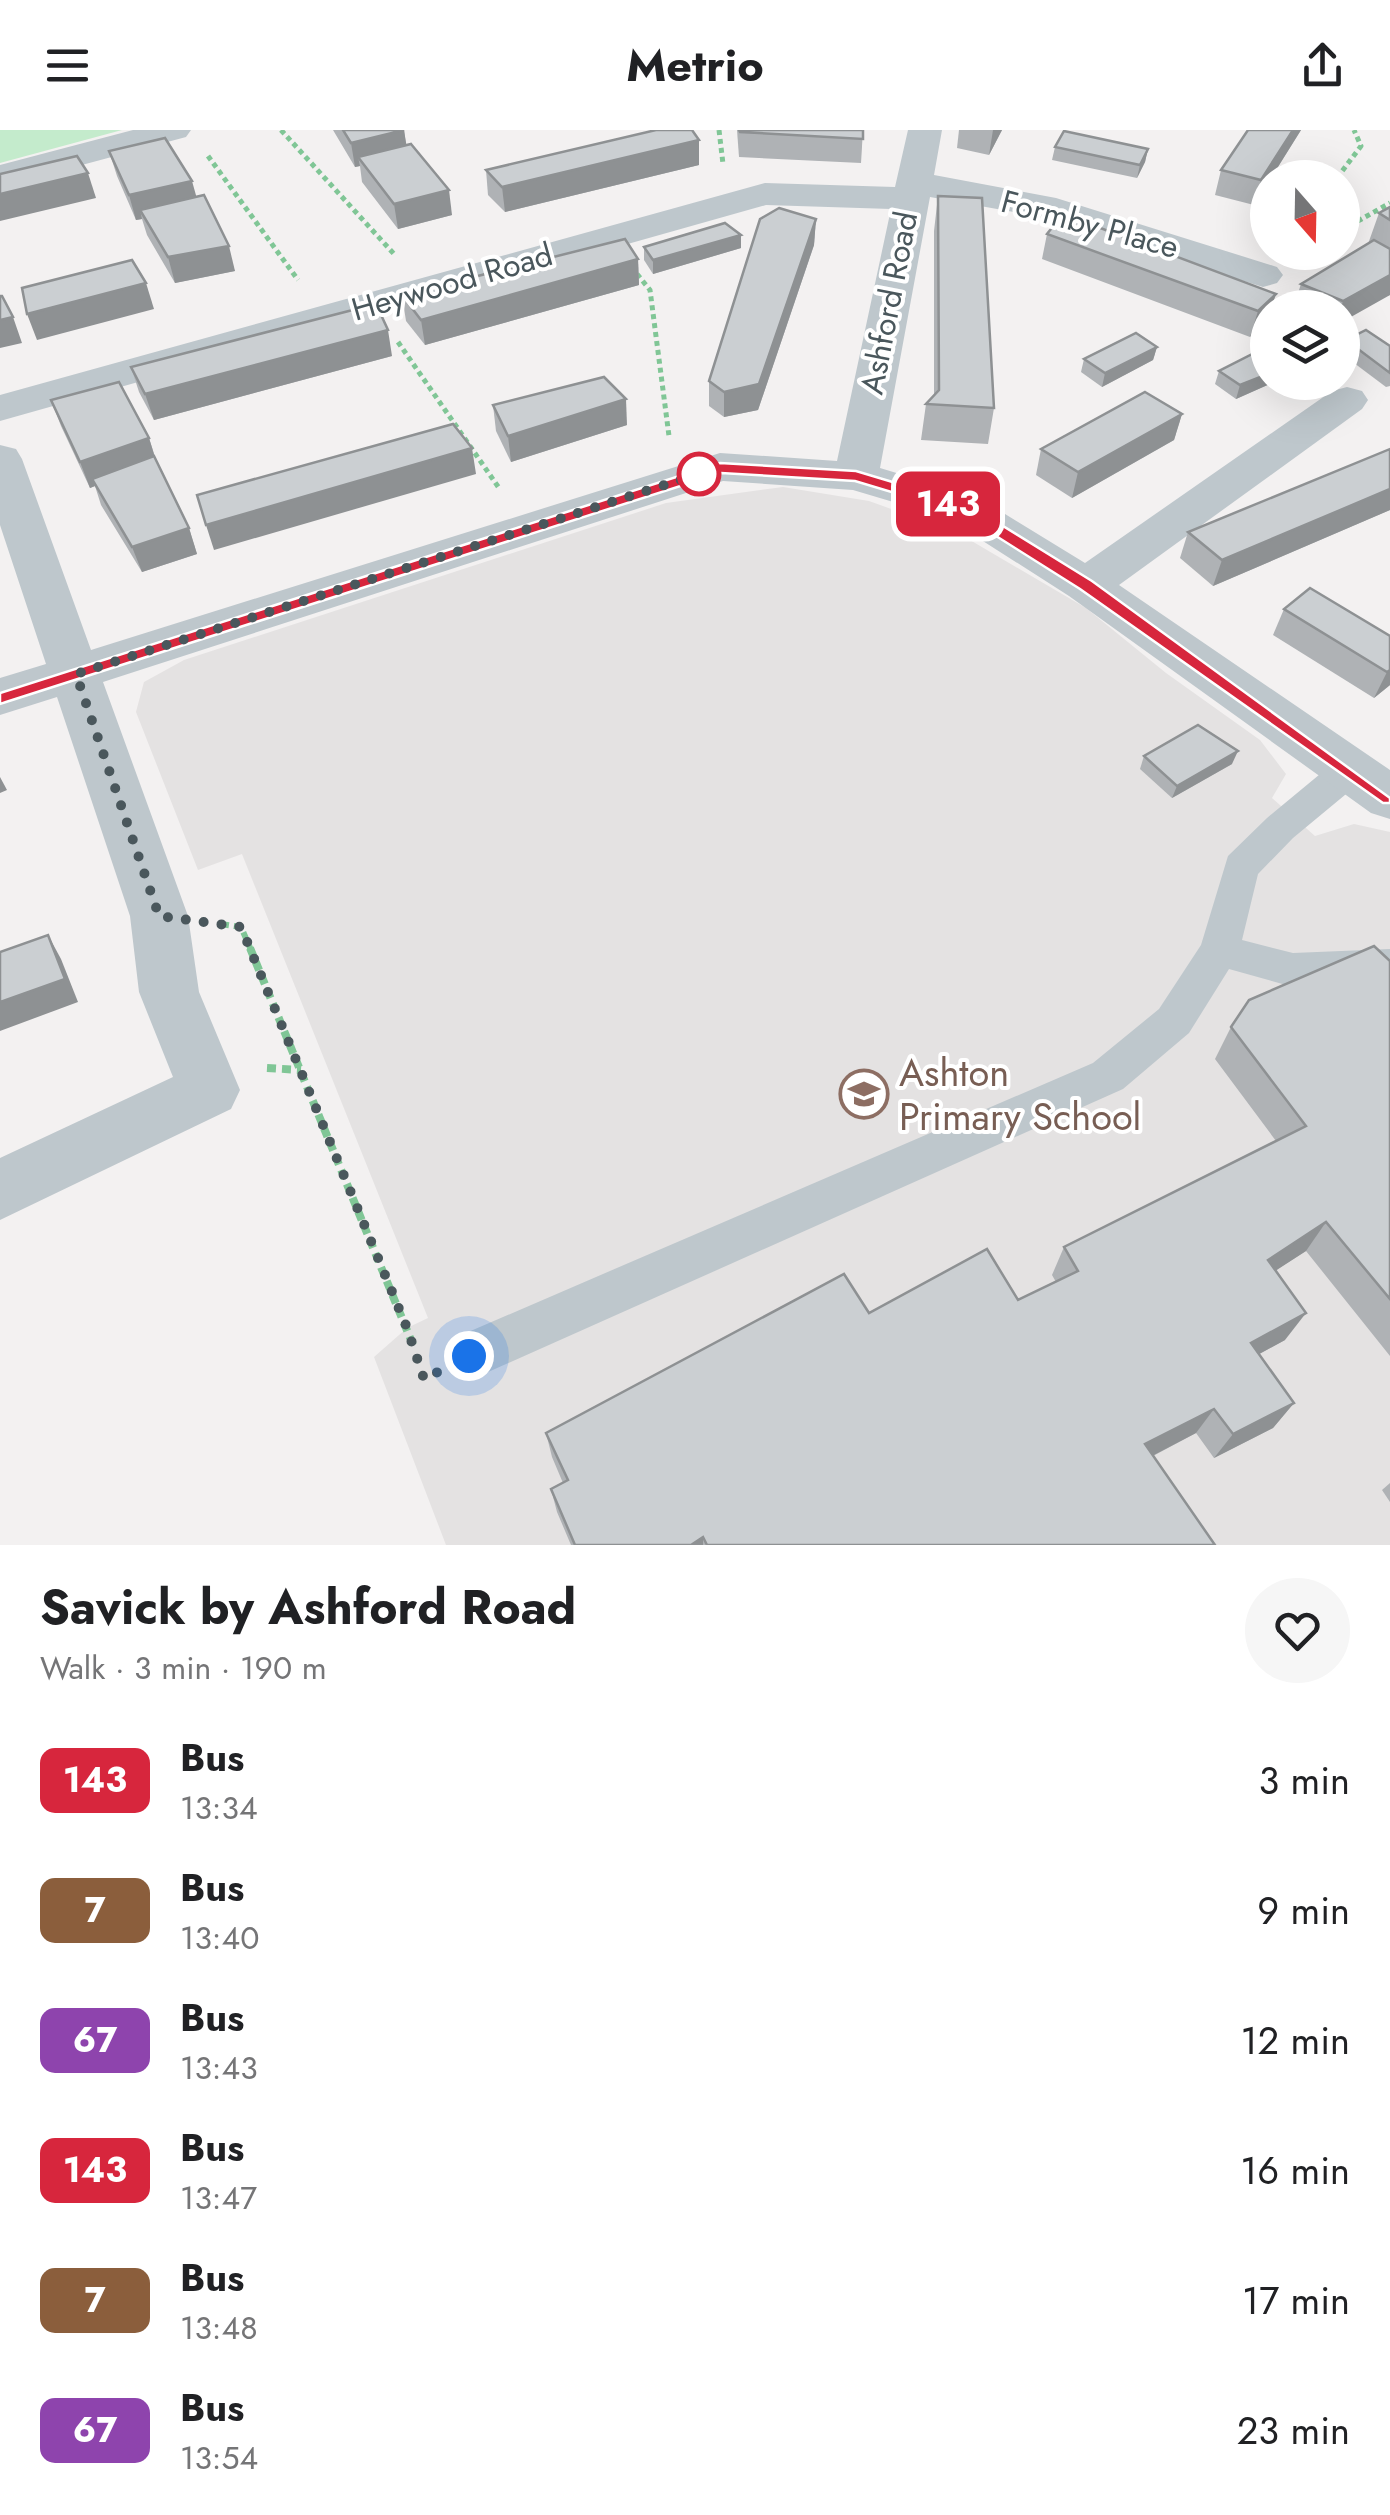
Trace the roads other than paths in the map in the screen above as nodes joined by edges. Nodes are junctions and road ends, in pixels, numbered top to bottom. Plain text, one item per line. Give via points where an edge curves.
1 (926, 130) edge
2 (187, 138) edge
3 (0, 176) edge
4 (912, 191) junction
5 (1262, 274) dead end
6 (1347, 400) dead end
7 (0, 408) edge
8 (0, 459) edge
9 (856, 476) junction
10 (1086, 585) junction
11 (76, 674) junction
12 (0, 698) edge
13 (1350, 770) junction
14 (1390, 798) edge
15 (1220, 950) junction
16 (1390, 966) edge
17 (0, 1190) edge
18 (469, 1356) road end

1 - 4 street, Ashford Road
2 - 3 street
4 - 5 street, Formby Place via 1043,206
4 - 7 street, Heywood Road via 765,194
4 - 9 street, Ashford Road
6 - 10 street
8 - 11 street
9 - 10 street via 963,508
9 - 11 street via 720,468
10 - 13 street
11 - 12 street
11 - 17 street via 159,916 170,992 209,1090
13 - 14 street
13 - 15 lane via 1240,867
15 - 16 lane via 1293,970
15 - 18 lane via 1174,1021 1108,1076

